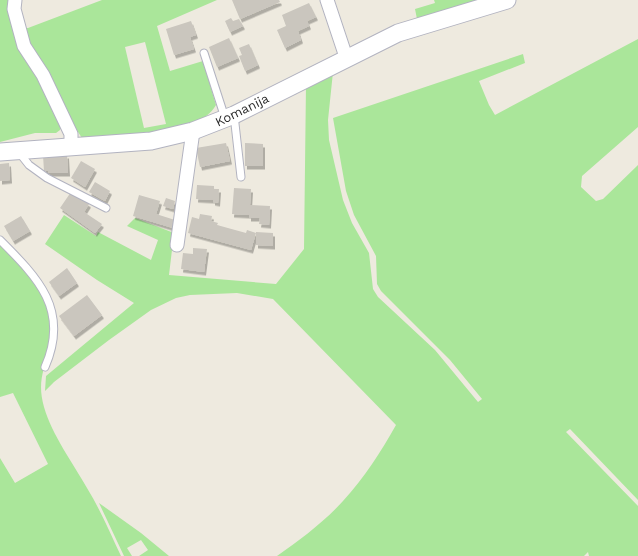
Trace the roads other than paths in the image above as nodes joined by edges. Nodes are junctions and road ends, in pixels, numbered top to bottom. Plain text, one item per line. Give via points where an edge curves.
1 (15, 0) edge
2 (327, 0) edge
3 (507, 0) edge
4 (204, 53) dead end
5 (346, 58) junction
6 (229, 116) junction
7 (192, 131) junction
8 (71, 148) junction
9 (18, 151) junction
10 (0, 152) edge
11 (241, 177) dead end
12 (106, 208) dead end
13 (0, 240) edge
14 (177, 245) dead end
15 (46, 367) dead end

1 - 8 street via 14,9 24,46 43,74 71,134
2 - 5 street
3 - 5 street, Komanija via 398,33
4 - 6 lane
5 - 6 street, Komanija
6 - 7 street, Komanija
6 - 11 lane
7 - 8 street, Komanija via 151,141
7 - 14 street
8 - 9 street, Komanija
9 - 10 street, Komanija
9 - 12 lane via 29,165 47,178
13 - 15 lane via 30,270 44,290 50,305 54,337

